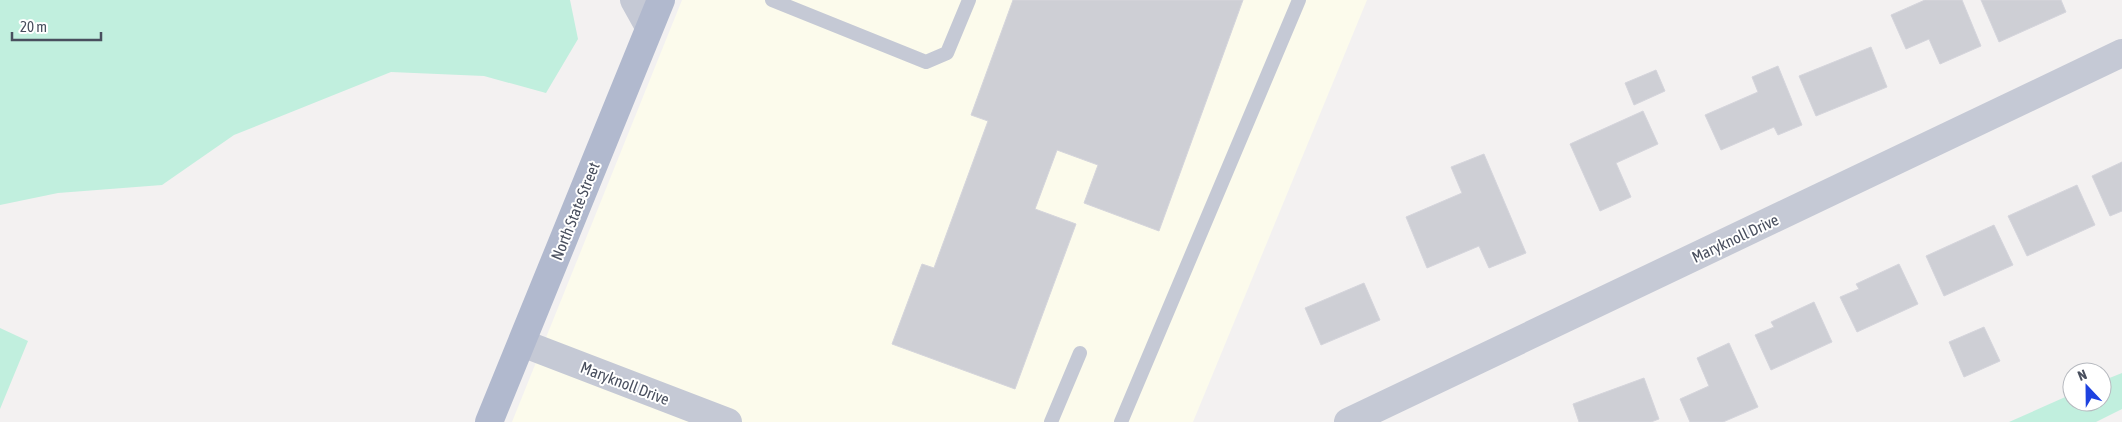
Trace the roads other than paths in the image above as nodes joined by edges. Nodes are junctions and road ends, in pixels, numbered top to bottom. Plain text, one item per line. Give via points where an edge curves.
1 (634, 0) edge
2 (660, 0) edge
3 (772, 0) edge
4 (1298, 0) edge
5 (967, 1) edge
6 (649, 27) junction
7 (2122, 53) edge
8 (522, 343) junction
9 (1080, 353) dead end
10 (489, 422) edge
11 (728, 422) edge
12 (1051, 422) edge
13 (1121, 422) edge
14 (1348, 422) edge

1 - 6 street
2 - 6 main road, North State Street
3 - 5 lane via 926,62 947,53
4 - 13 lane
6 - 8 main road, North State Street
7 - 14 street, Maryknoll Drive
8 - 10 main road, North State Street
8 - 11 street, Maryknoll Drive
9 - 12 lane

